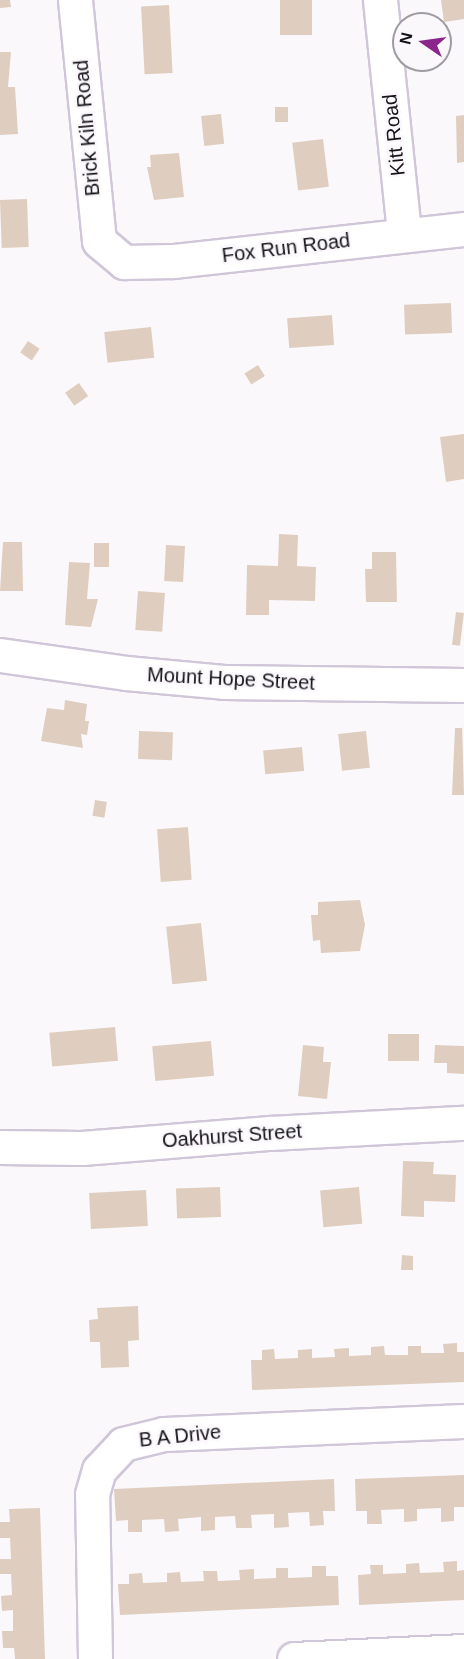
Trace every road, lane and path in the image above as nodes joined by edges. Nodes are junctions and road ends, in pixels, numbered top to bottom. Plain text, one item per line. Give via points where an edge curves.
1 (75, 0) edge
2 (380, 0) edge
3 (464, 229) edge
4 (404, 233) junction
5 (111, 251) joint
6 (0, 655) edge
7 (464, 685) edge
8 (464, 1123) edge
9 (0, 1147) edge
10 (464, 1421) edge
11 (464, 1652) edge
12 (95, 1659) edge
13 (294, 1659) edge

1 - 5 street, Brick Kiln Road via 99,241
2 - 4 street, Kitt Road
3 - 4 street, Fox Run Road
4 - 5 street, Fox Run Road via 173,261 124,262
6 - 7 street, Mount Hope Street via 224,682
8 - 9 street, Oakhurst Street via 270,1132 82,1148
10 - 12 street, B A Drive via 164,1434 123,1444 99,1470 92,1494
11 - 13 street

